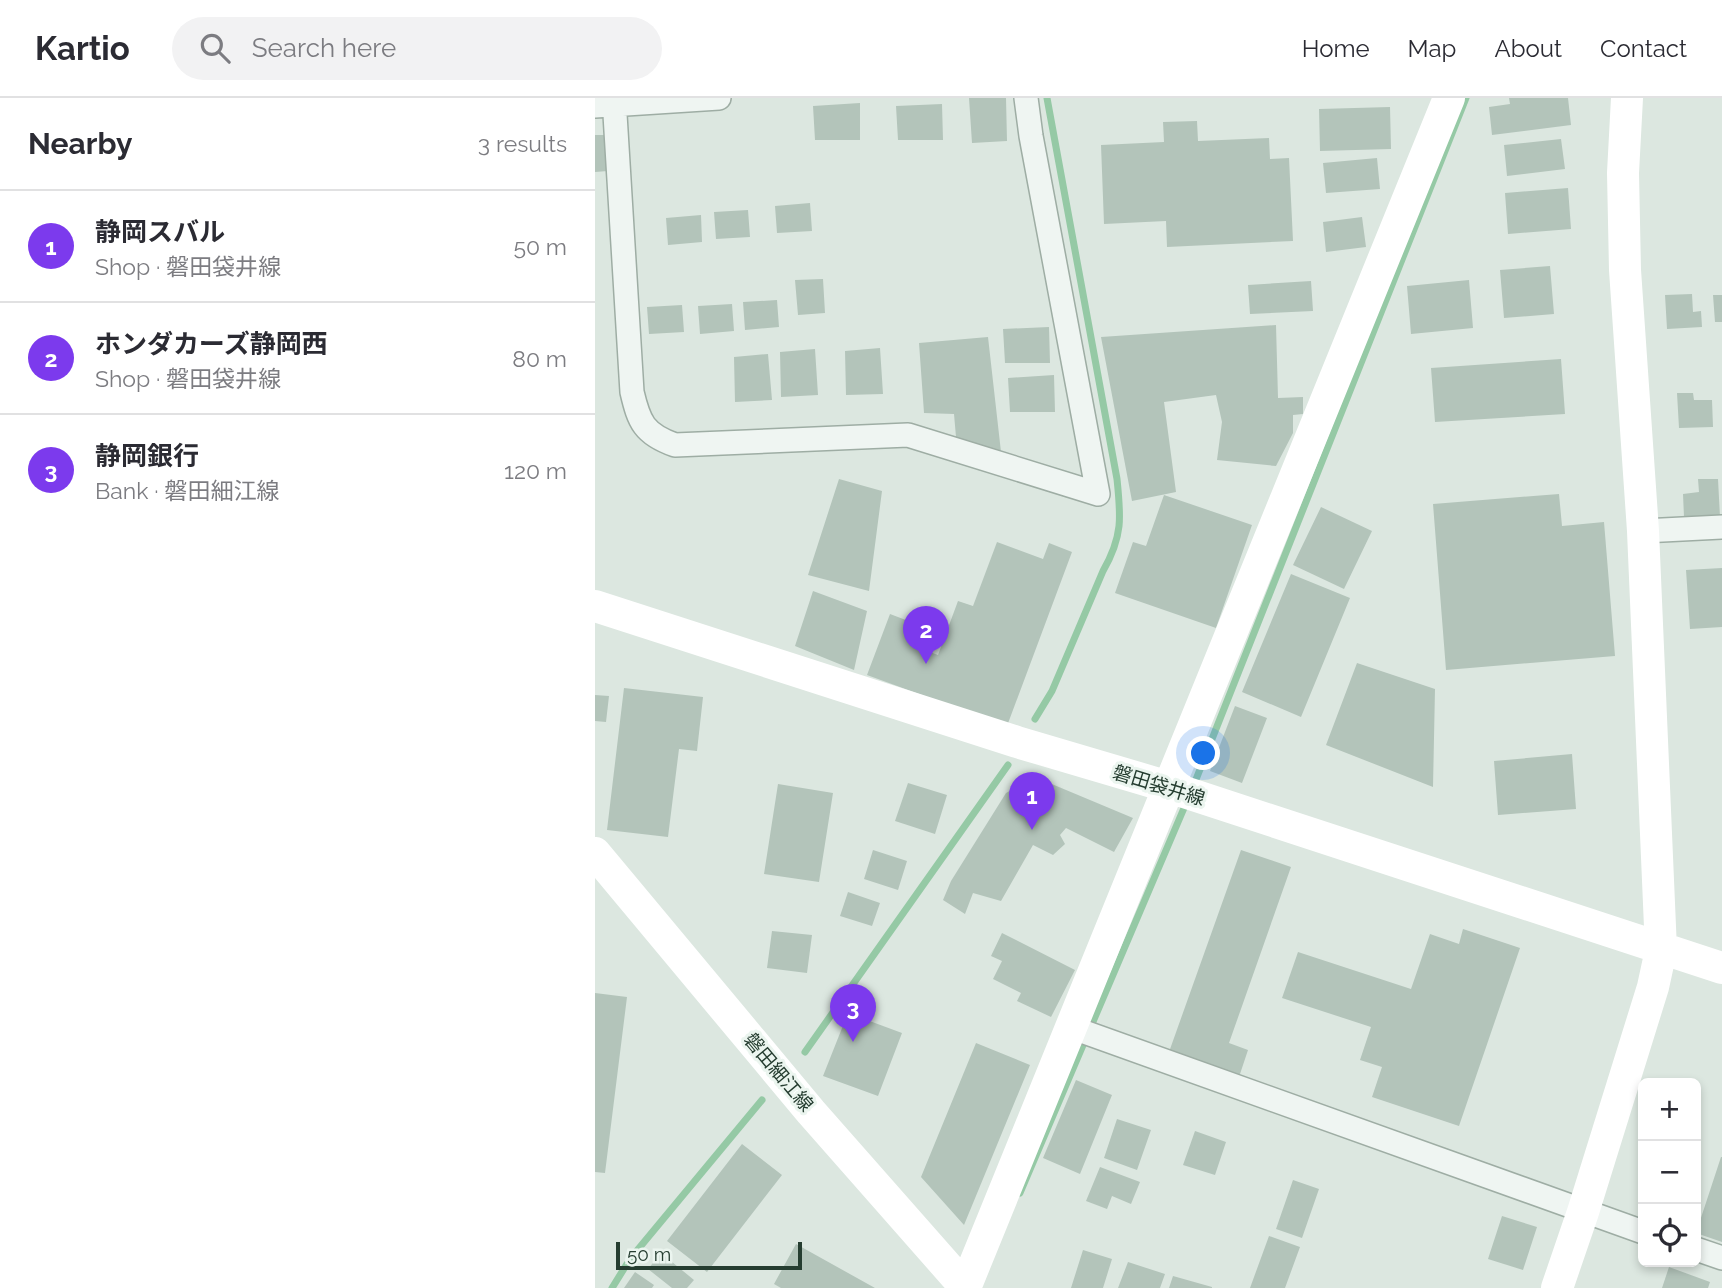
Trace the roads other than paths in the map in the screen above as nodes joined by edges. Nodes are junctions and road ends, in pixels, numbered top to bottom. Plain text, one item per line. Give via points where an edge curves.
1 (719, 98) edge
2 (1026, 98) edge
3 (1449, 98) edge
4 (1627, 98) edge
5 (607, 103) edge
6 (1722, 527) edge
7 (1643, 531) junction
8 (595, 606) edge
9 (1169, 788) junction
10 (595, 853) edge
11 (1661, 950) junction
12 (1722, 968) edge
13 (1073, 1028) junction
14 (1583, 1212) junction
15 (1638, 1230) edge
16 (1701, 1251) edge
17 (1722, 1258) edge
18 (966, 1288) edge
19 (1557, 1288) edge

1 - 5 street
2 - 5 street via 1098,494 908,435 675,444 655,438 638,415 632,392
3 - 9 street
4 - 7 street via 1625,270
6 - 7 street
7 - 11 street
8 - 9 street, 磐田袋井線
9 - 11 street, 磐田袋井線
9 - 13 street
10 - 18 street, 磐田細江線 via 811,1112
11 - 12 street, 磐田袋井線
11 - 14 street
13 - 14 street
13 - 18 street
14 - 15 street
14 - 19 street
16 - 17 street

